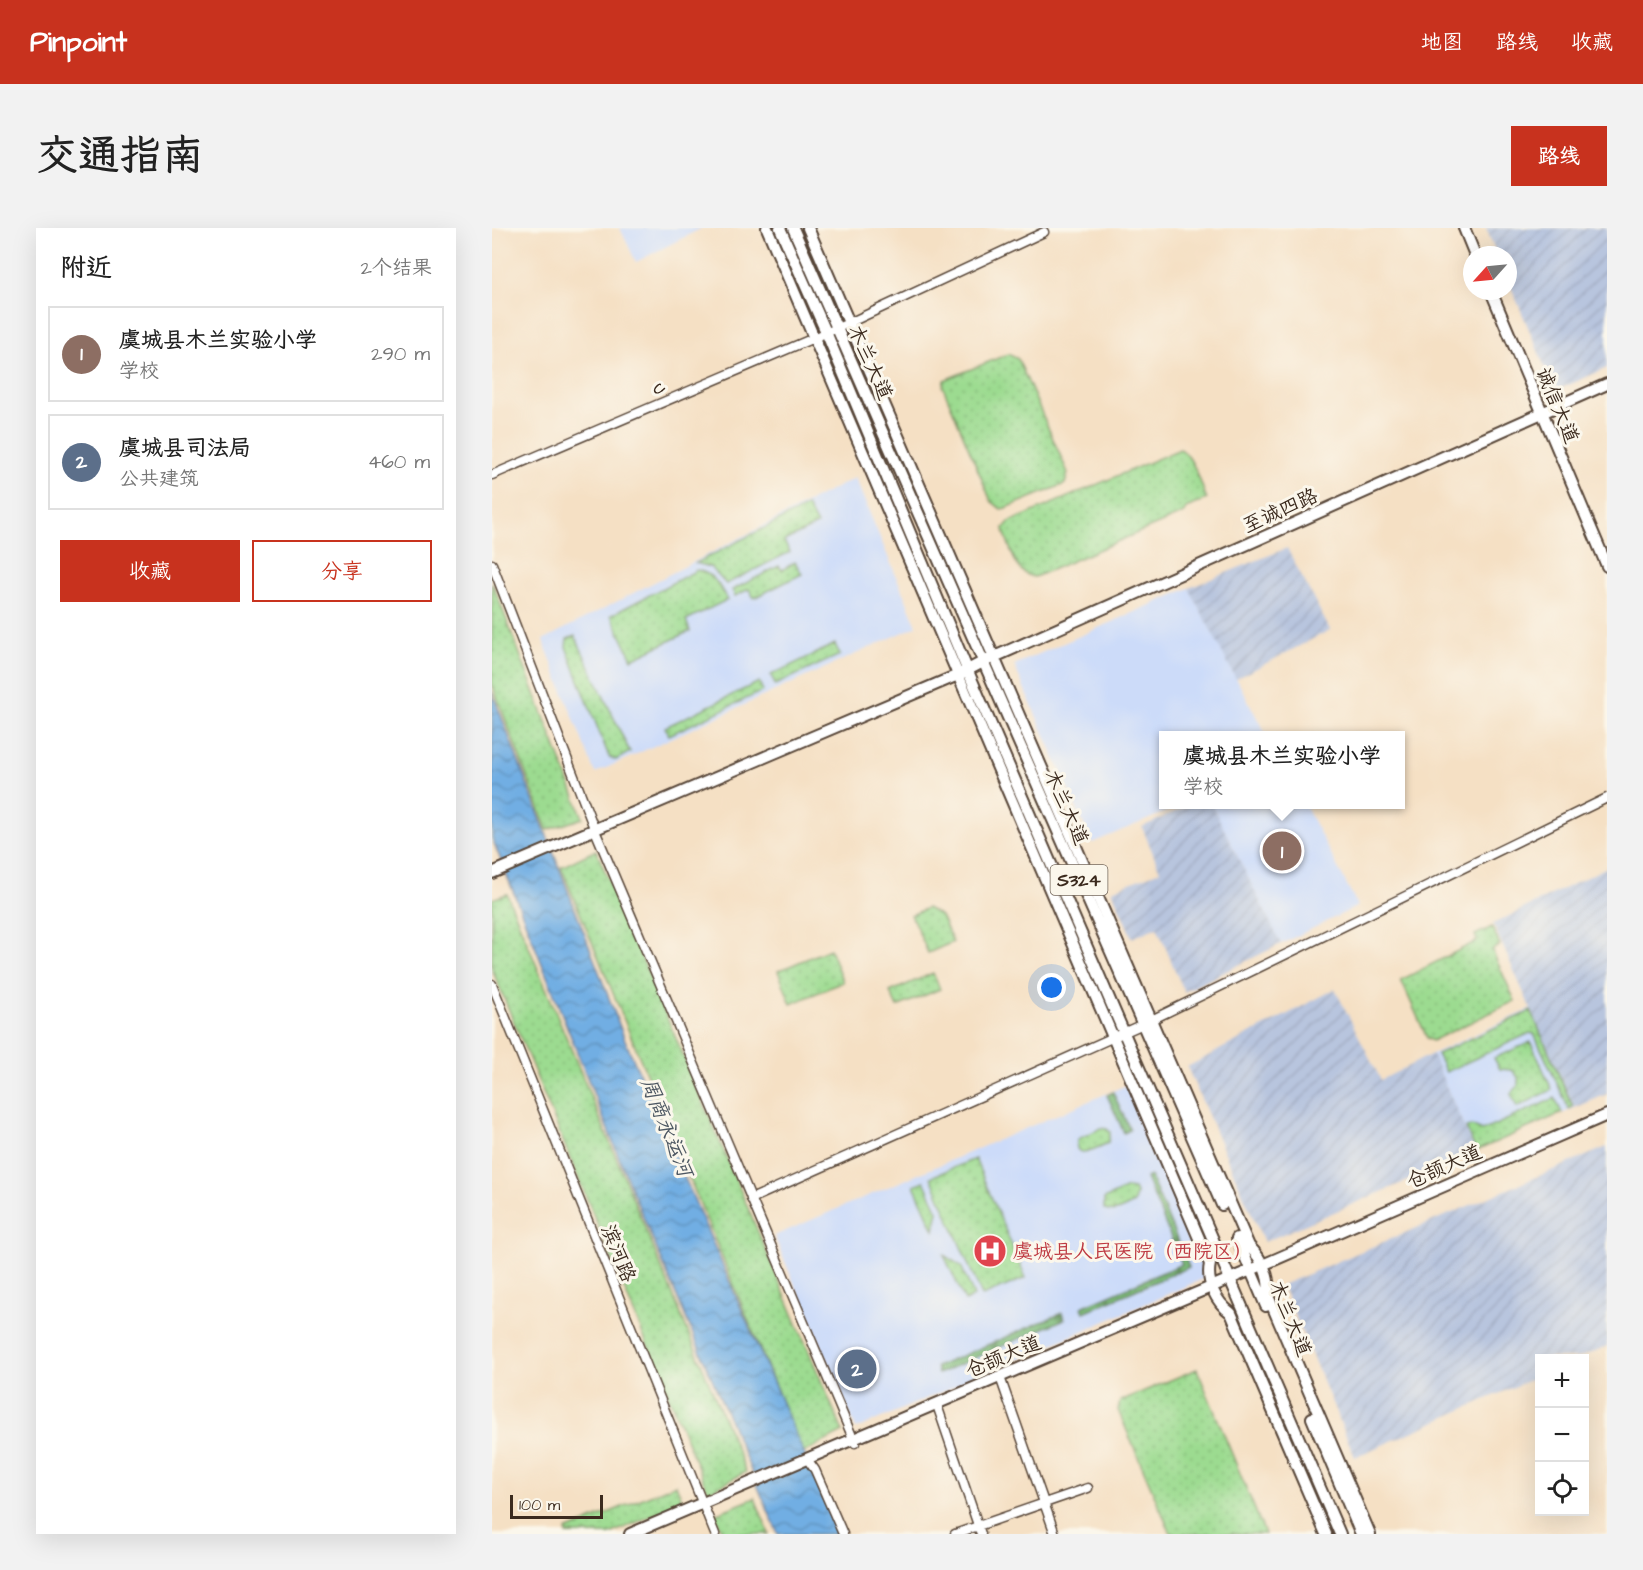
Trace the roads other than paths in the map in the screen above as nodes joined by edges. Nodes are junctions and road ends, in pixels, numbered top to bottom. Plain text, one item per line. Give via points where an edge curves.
1 (767, 228) edge
2 (780, 228) edge
3 (793, 228) edge
4 (808, 228) edge
5 (1464, 228) edge
6 (1044, 232) dead end
7 (1471, 246) edge
8 (1495, 300) edge
9 (849, 323) junction
10 (831, 330) junction
11 (815, 337) junction
12 (1607, 384) edge
13 (1542, 413) junction
14 (492, 475) edge
15 (492, 564) edge
16 (1607, 566) edge
17 (994, 657) junction
18 (983, 662) junction
19 (963, 672) junction
20 (1607, 798) edge
21 (594, 828) junction
22 (496, 871) edge
23 (492, 984) edge
24 (1146, 1022) junction
25 (1125, 1031) junction
26 (1112, 1037) junction
27 (1607, 1115) edge
28 (1607, 1122) edge
29 (751, 1199) junction
30 (1263, 1268) junction
31 (1252, 1272) junction
32 (1231, 1281) junction
33 (1213, 1289) junction
34 (1000, 1379) junction
35 (938, 1408) junction
36 (854, 1442) junction
37 (809, 1461) junction
38 (1088, 1488) dead end
39 (1044, 1503) junction
40 (704, 1506) junction
41 (980, 1530) edge
42 (630, 1534) edge
43 (647, 1534) edge
44 (715, 1534) edge
45 (843, 1534) edge
46 (955, 1534) edge
47 (1055, 1534) edge
48 (1326, 1534) edge
49 (1340, 1534) edge
50 (1361, 1534) edge
51 (1370, 1534) edge

1 - 11 main road
2 - 10 main road, 木兰大道 / S324
3 - 10 main road, 木兰大道 / S324
4 - 9 main road
5 - 7 main road
6 - 9 street, c
8 - 13 main road, 诚信大道
9 - 10 street, c
9 - 17 main road
10 - 11 street, c
10 - 18 main road, 木兰大道 / S324
10 - 19 main road, 木兰大道 / S324
11 - 14 street, c
11 - 19 main road via 855,436
12 - 13 main road, 至诚四路
13 - 16 main road, 诚信大道
13 - 17 main road, 至诚四路
15 - 21 street
17 - 18 main road, 至诚四路
17 - 24 main road
18 - 19 main road, 至诚四路
18 - 24 main road, 木兰大道 / S324
19 - 21 main road, 至诚四路
19 - 25 main road, 木兰大道 / S324
19 - 26 main road
20 - 24 street
21 - 22 main road, 至诚四路
21 - 29 street
23 - 40 street, 滨河路
24 - 25 street
24 - 30 main road via 1248,1246 1258,1255
24 - 31 main road, 木兰大道 / S324
25 - 26 street
25 - 32 main road, 木兰大道 / S324
26 - 29 street
26 - 33 main road via 1210,1264 1208,1275
27 - 30 main road, 仓颉大道
28 - 30 main road, 仓颉大道
29 - 36 street
30 - 31 main road, 仓颉大道
30 - 51 main road via 1270,1284 1268,1296
31 - 32 main road, 仓颉大道
31 - 50 main road, 木兰大道 / S324
32 - 33 main road, 仓颉大道
32 - 49 main road, 木兰大道 / S324
33 - 34 main road, 仓颉大道
33 - 48 main road via 1220,1305 1231,1313
34 - 35 main road, 仓颉大道
34 - 36 main road, 仓颉大道
34 - 39 street
35 - 36 main road, 仓颉大道
35 - 41 street
36 - 37 main road, 仓颉大道
37 - 40 main road, 仓颉大道
37 - 45 street
38 - 39 street
39 - 41 street
39 - 47 street
40 - 42 main road
40 - 43 main road
40 - 44 street, 滨河路
41 - 46 street

